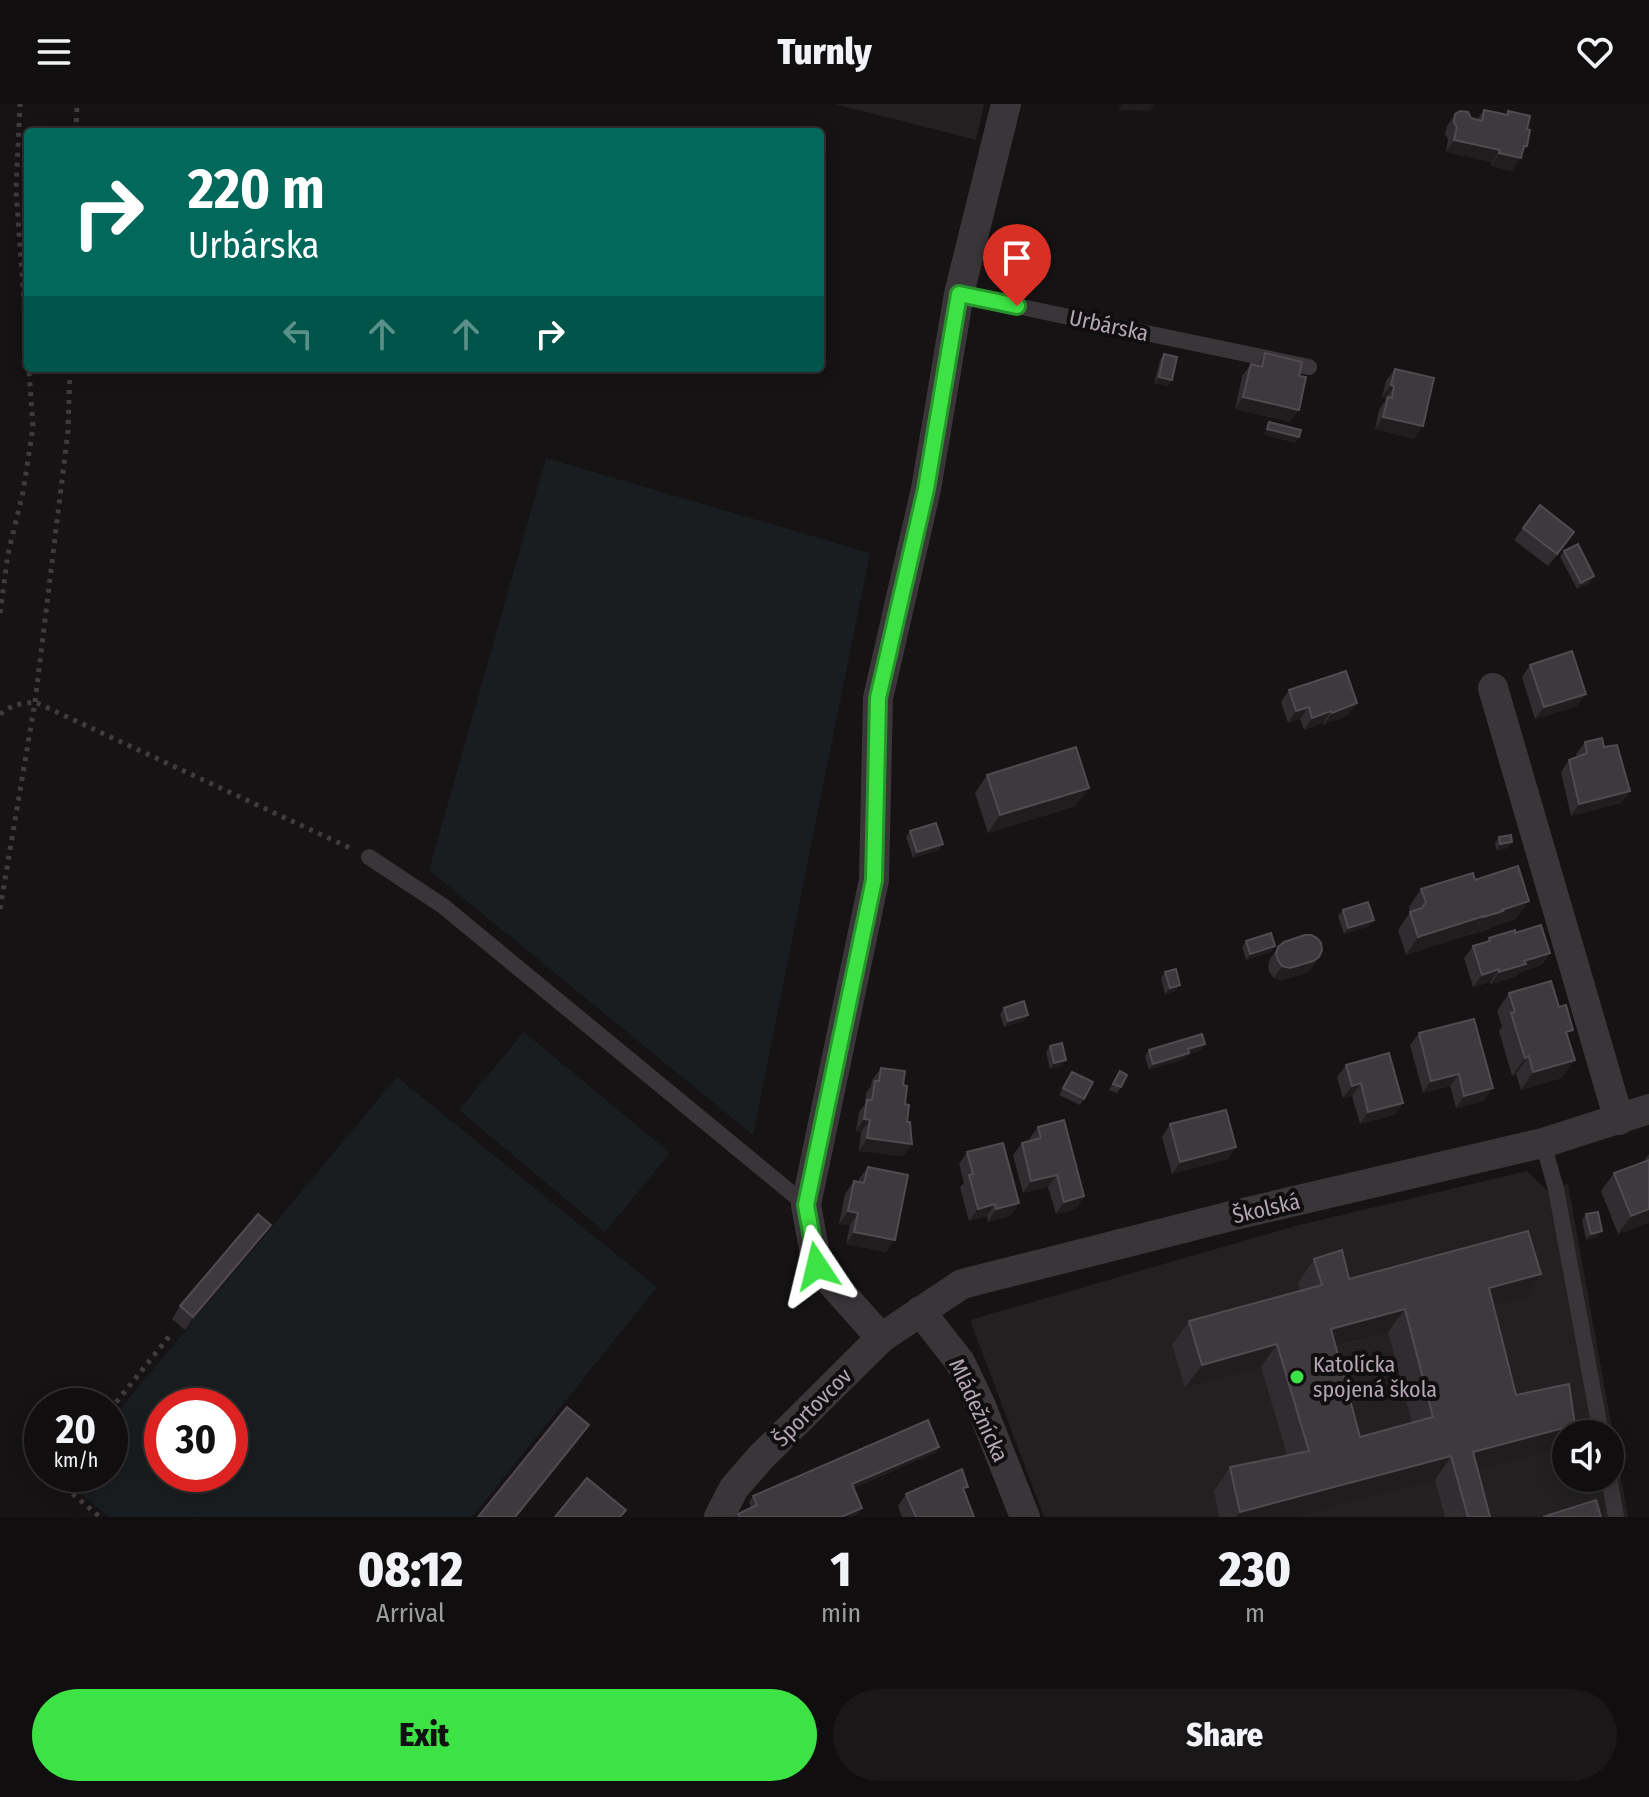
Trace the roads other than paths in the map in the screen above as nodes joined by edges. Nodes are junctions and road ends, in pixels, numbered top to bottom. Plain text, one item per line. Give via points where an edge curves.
1 (1006, 104) edge
2 (959, 294) junction
3 (1309, 367) dead end
4 (1493, 688) dead end
5 (369, 857) road end
6 (1649, 1109) edge
7 (1619, 1120) junction
8 (1543, 1143) junction
9 (806, 1205) junction
10 (920, 1311) junction
11 (881, 1338) junction
12 (1598, 1420) edge
13 (1612, 1492) edge
14 (719, 1517) edge
15 (1025, 1517) edge
16 (1616, 1517) edge

1 - 2 street
2 - 3 lane, Urbárska
2 - 9 street via 926,489 878,698 874,880
4 - 7 street
5 - 9 lane via 443,906
6 - 7 street, Školská
7 - 8 street, Školská
8 - 10 street, Školská via 962,1284
8 - 12 lane
9 - 11 street via 817,1266
10 - 11 street, Športovcov
10 - 15 street, Mládežnícka via 960,1362
11 - 14 street, Športovcov via 761,1457 734,1488
13 - 16 lane

